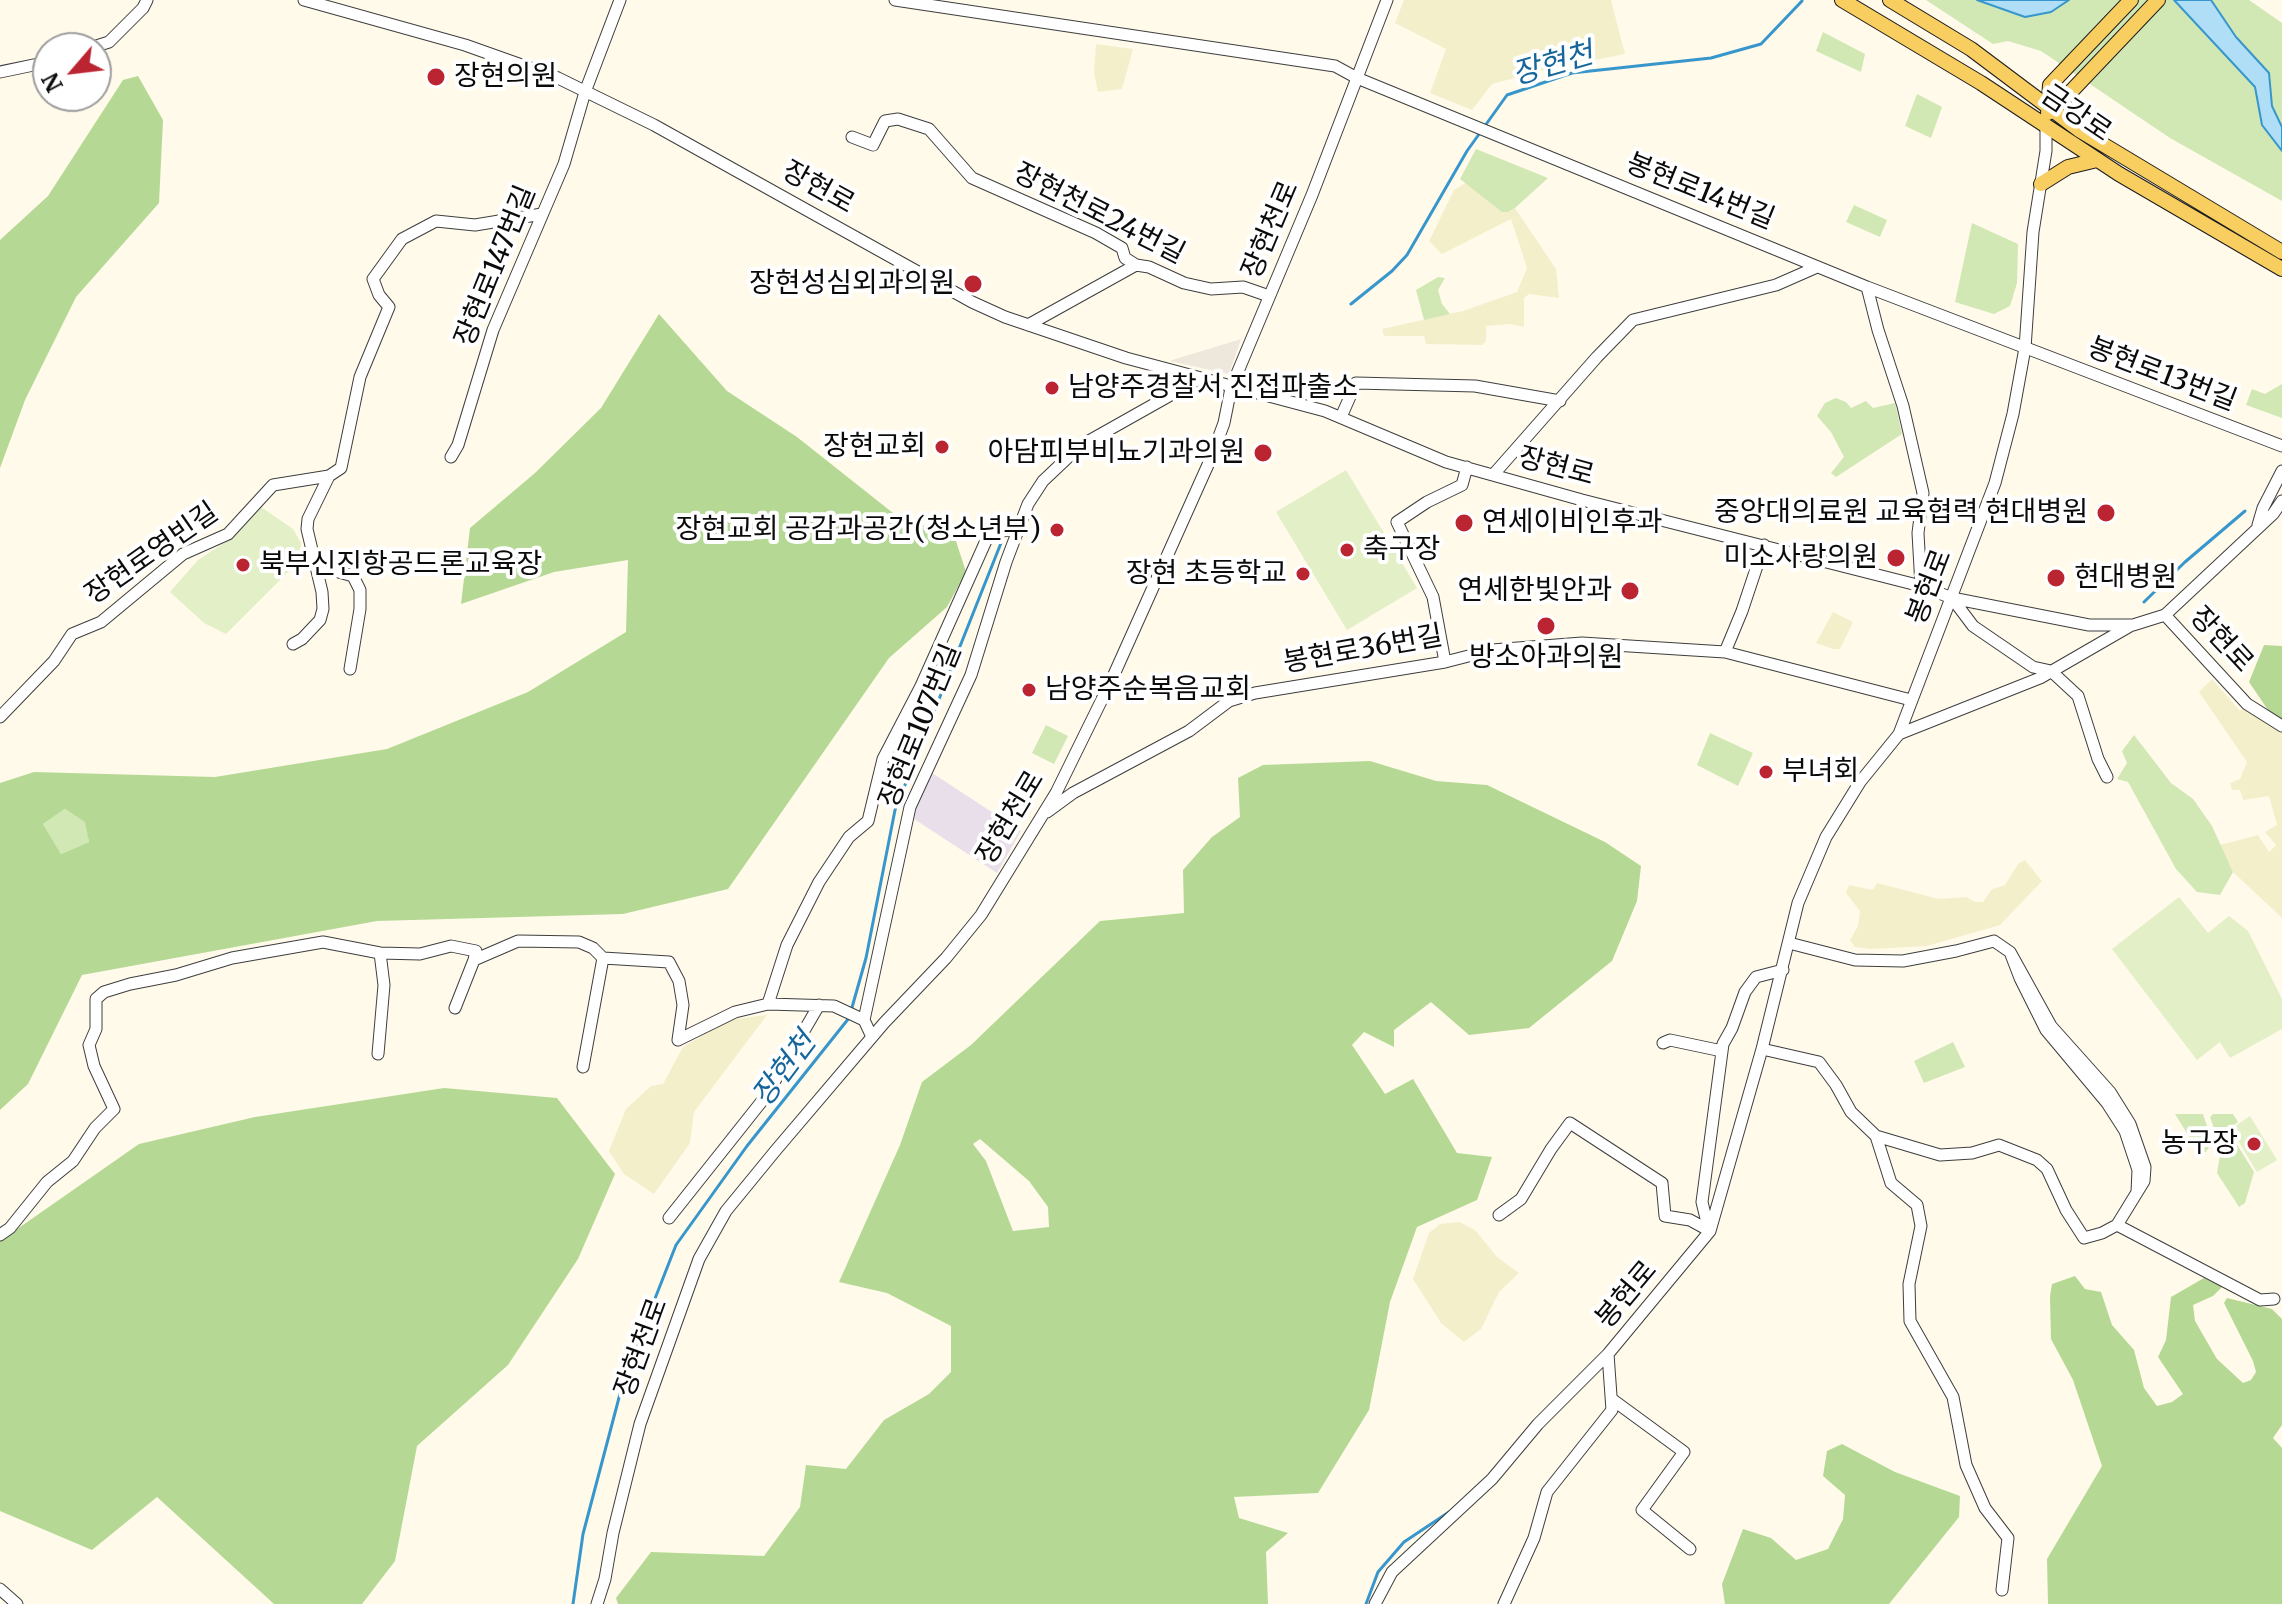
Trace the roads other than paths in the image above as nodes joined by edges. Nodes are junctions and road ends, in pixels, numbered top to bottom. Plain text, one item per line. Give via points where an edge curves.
1 (147, 0) edge
2 (304, 0) edge
3 (620, 0) edge
4 (895, 0) edge
5 (1387, 0) edge
6 (1842, 0) edge
7 (1890, 0) edge
8 (2131, 0) edge
9 (2158, 0) edge
10 (112, 39) edge
11 (32, 65) edge
12 (0, 72) edge
13 (1357, 78) junction
14 (585, 92) junction
15 (2049, 107) junction
16 (2046, 125) junction
17 (852, 137) dead end
18 (2097, 160) junction
19 (2041, 184) junction
20 (542, 214) junction
21 (2282, 252) edge
22 (1136, 265) junction
23 (1817, 267) junction
24 (2282, 269) edge
25 (1867, 287) junction
26 (1269, 296) junction
27 (1028, 325) junction
28 (2025, 348) junction
29 (1199, 379) junction
30 (1231, 388) junction
31 (1560, 401) junction
32 (1341, 417) junction
33 (2282, 446) edge
34 (451, 457) dead end
35 (1467, 467) junction
36 (2282, 471) edge
37 (1493, 475) junction
38 (329, 476) junction
39 (2282, 501) edge
40 (2278, 514) edge
41 (2258, 526) junction
42 (1018, 528) junction
43 (1764, 545) junction
44 (317, 566) junction
45 (1921, 586) junction
46 (1952, 598) junction
47 (2165, 615) junction
48 (2133, 625) junction
49 (293, 644) dead end
50 (1725, 652) junction
51 (1445, 662) junction
52 (350, 669) dead end
53 (2051, 671) junction
54 (1911, 700) junction
55 (0, 717) edge
56 (2282, 726) edge
57 (1899, 734) junction
58 (2107, 777) dead end
59 (1059, 788) junction
60 (1070, 795) junction
61 (1043, 815) junction
62 (1789, 943) junction
63 (380, 953) junction
64 (603, 958) junction
65 (474, 960) junction
66 (1783, 970) junction
67 (768, 1004) junction
68 (819, 1005) junction
69 (455, 1008) dead end
70 (861, 1018) junction
71 (872, 1037) junction
72 (1663, 1043) dead end
73 (1762, 1049) junction
74 (1722, 1051) junction
75 (378, 1054) dead end
76 (583, 1067) dead end
77 (1876, 1136) junction
78 (1499, 1215) dead end
79 (669, 1218) dead end
80 (2117, 1225) junction
81 (1710, 1231) junction
82 (0, 1235) edge
83 (2274, 1299) dead end
84 (1608, 1354) junction
85 (1613, 1400) junction
86 (1690, 1549) dead end
87 (0, 1589) edge
88 (2002, 1590) dead end
89 (17, 1604) edge
90 (597, 1604) edge
91 (1375, 1604) edge
92 (1504, 1604) edge

1 - 10 street
2 - 14 street, 장현로 via 465,45
3 - 14 street
4 - 13 street, 봉현로14번길 via 1335,66
5 - 13 street, 장현천로
6 - 16 main road, 금강로
7 - 15 main road, 금강로 via 1971,49
8 - 15 main road via 2048,88
9 - 15 main road via 2063,100
11 - 12 street
13 - 23 street, 봉현로14번길
13 - 26 street, 장현천로
14 - 20 street, 장현로147번길 via 564,164
14 - 27 street, 장현로 via 972,302
15 - 16 main road
15 - 21 main road, 금강로
16 - 18 main road, 금강로
16 - 19 street, 봉현로
17 - 22 street, 장현천로24번길 via 873,145 885,121 898,119 929,129 972,178 1096,233 1122,248 1125,258
18 - 19 main road via 2068,167
18 - 24 main road, 금강로
19 - 28 street, 봉현로
20 - 34 street, 장현로147번길 via 493,330
20 - 38 street via 475,225 436,221 402,239 373,279 389,307 360,377 341,468
22 - 26 street, 장현천로24번길 via 1184,283 1211,289 1243,287
22 - 27 street
23 - 25 street, 봉현로14번길
23 - 31 street via 1776,285 1633,320
25 - 28 street, 봉현로14번길
25 - 45 street via 1923,493 1918,533
26 - 30 street, 장현천로
27 - 29 street, 장현로
28 - 33 street, 봉현로13번길
28 - 46 street, 봉현로 via 1995,483
29 - 30 street, 장현로
29 - 42 street, 장현로107번길 via 1080,446 1043,481
30 - 32 street, 장현로
30 - 59 street, 장현천로 via 1211,458
31 - 32 street via 1475,386 1356,383
31 - 37 street
32 - 35 street, 장현로
35 - 37 street, 장현로
35 - 51 street via 1462,485 1397,522 1433,597
36 - 41 street
37 - 43 street, 장현로
38 - 44 street via 308,519
38 - 55 street, 장현로영빈길 via 273,485 228,534 183,554 101,622 72,634 54,661
39 - 40 street, 장현로
40 - 41 street, 장현로
41 - 47 street, 장현로
42 - 67 street, 장현로107번길 via 989,534 883,759 868,821 849,837 819,882 787,945
42 - 70 street, 장현로107번길 via 971,675 910,807
43 - 45 street, 장현로
43 - 50 street
44 - 49 street via 320,620
44 - 52 street via 353,576 360,590
45 - 46 street, 장현로
46 - 48 street, 장현로 via 2089,625
46 - 53 street via 1973,626 2033,667
46 - 54 street, 봉현로
47 - 48 street, 장현로
47 - 56 street, 장현로 via 2247,704
48 - 53 street
50 - 51 street, 봉현로36번길 via 1557,644 1492,650
50 - 54 street, 봉현로36번길
51 - 60 street, 봉현로36번길 via 1229,701 1189,731
53 - 57 street
53 - 58 street via 2078,696
54 - 57 street, 봉현로
57 - 62 street, 봉현로 via 1860,782 1826,837 1798,903
59 - 60 street
59 - 61 street, 장현천로
60 - 61 street, 봉현로36번길
61 - 71 street, 장현천로 via 981,915
62 - 66 street, 봉현로
62 - 80 street via 1855,960 1903,961 1994,941 2010,952 2051,1026 2110,1092 2130,1124 2145,1167 2144,1181
63 - 65 street via 420,954 451,946 476,951
63 - 75 street via 384,985
63 - 82 street via 323,942 232,958 104,992 96,999 96,1029 89,1045 114,1109 73,1161
64 - 65 street via 579,942 518,941
64 - 67 street via 669,962 683,1005 678,1040 735,1012
64 - 76 street
65 - 69 street
66 - 73 street, 봉현로
66 - 74 street via 1756,977
67 - 68 street
68 - 70 street
68 - 79 street via 766,1096
70 - 71 street
71 - 90 street, 장현천로 via 726,1211 699,1259 640,1424
72 - 74 street
73 - 77 street via 1819,1062 1851,1112
73 - 81 street, 봉현로
74 - 81 street via 1702,1202
77 - 80 street via 1940,1155 1999,1145 2047,1169 2084,1238
77 - 88 street via 1891,1183 1917,1205 1921,1226 1909,1284 1910,1321 1953,1397 1966,1465 1985,1508 2008,1538
78 - 81 street via 1521,1199 1570,1123 1662,1183 1665,1216 1690,1220
80 - 83 street via 2260,1300
81 - 84 street, 봉현로
84 - 85 street
84 - 91 street, 봉현로 via 1492,1479 1392,1572
85 - 86 street via 1684,1452 1642,1510
85 - 92 street via 1612,1410 1547,1492 1534,1538
87 - 89 street

